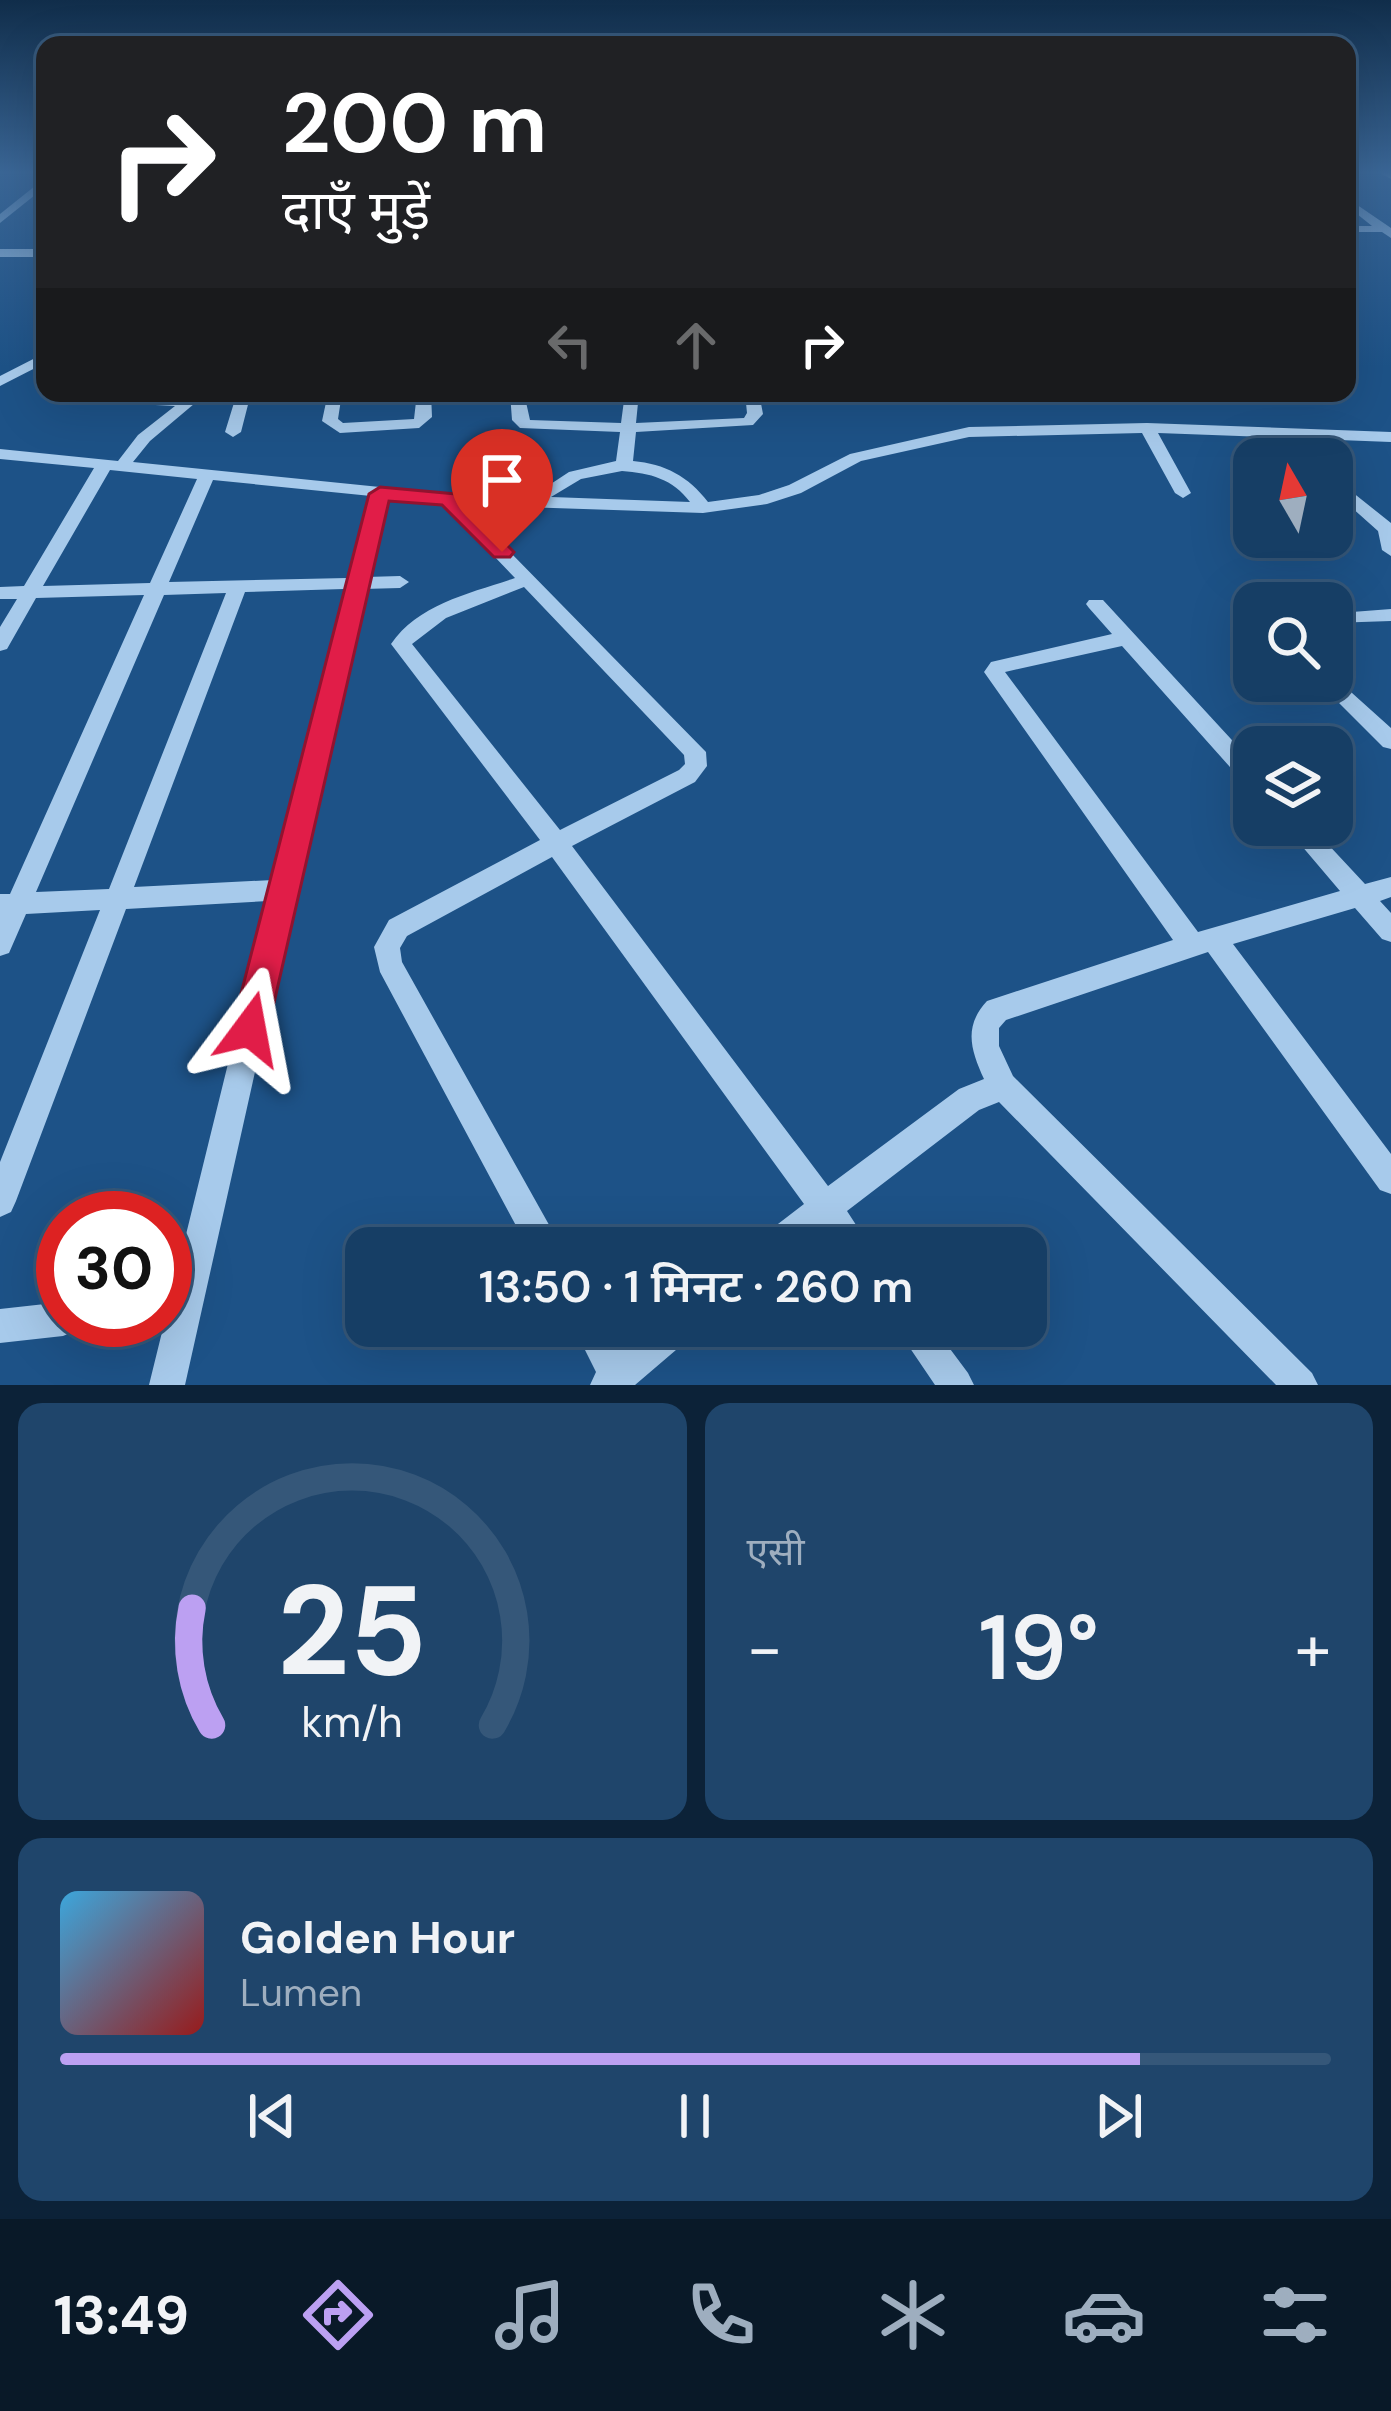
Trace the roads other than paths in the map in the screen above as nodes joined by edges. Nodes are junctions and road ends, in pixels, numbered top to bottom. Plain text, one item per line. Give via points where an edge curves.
1 (0, 253) edge
2 (36, 253) edge
3 (36, 361) edge
4 (0, 382) edge
5 (189, 402) edge
6 (241, 402) edge
7 (333, 402) edge
8 (424, 402) edge
9 (518, 402) edge
10 (631, 402) edge
11 (753, 402) edge
12 (628, 428) junction
13 (1147, 428) junction
14 (233, 432) dead end
15 (1272, 434) junction
16 (1391, 437) edge
17 (1277, 438) edge
18 (2, 457) edge
19 (114, 465) junction
20 (624, 466) junction
21 (207, 474) junction
22 (1184, 493) dead end
23 (380, 494) junction
24 (448, 499) junction
25 (1353, 499) edge
26 (536, 501) junction
27 (703, 508) junction
28 (1389, 529) edge
29 (1391, 550) edge
30 (529, 579) junction
31 (400, 582) dead end
32 (355, 583) junction
33 (238, 587) junction
34 (158, 590) junction
35 (31, 592) junction
36 (0, 593) edge
37 (1096, 604) dead end
38 (1391, 615) edge
39 (1353, 618) edge
40 (1126, 638) junction
41 (0, 644) edge
42 (1351, 702) edge
43 (1391, 741) edge
44 (1233, 756) edge
45 (556, 842) junction
46 (1315, 846) edge
47 (1391, 887) edge
48 (283, 890) junction
49 (1360, 896) junction
50 (120, 897) junction
51 (9, 905) edge
52 (1391, 931) edge
53 (1203, 942) junction
54 (0, 945) edge
55 (999, 1078) junction
56 (1391, 1179) edge
57 (0, 1201) edge
58 (823, 1205) junction
59 (534, 1227) edge
60 (797, 1227) edge
61 (839, 1227) edge
62 (192, 1242) edge
63 (36, 1322) edge
64 (0, 1326) edge
65 (171, 1347) edge
66 (603, 1347) edge
67 (656, 1347) edge
68 (928, 1347) edge
69 (622, 1379) edge
70 (167, 1385) edge
71 (956, 1385) edge
72 (1300, 1385) edge

1 - 2 street
3 - 4 street
5 - 19 street
6 - 14 street
7 - 8 street via 330,421 340,428 419,423
9 - 12 street via 526,424
10 - 12 street
11 - 12 street via 748,422
12 - 20 street
13 - 15 street
13 - 22 street
13 - 27 street via 969,432 856,457 760,500
15 - 16 street
15 - 17 street
18 - 19 street
19 - 21 street
19 - 35 street
20 - 26 street via 571,475
20 - 27 street via 676,478
21 - 23 street
21 - 34 street
23 - 24 street
23 - 32 street
24 - 26 street
24 - 30 street
25 - 28 street
26 - 27 street
28 - 29 street
30 - 45 street via 431,618 401,644
30 - 45 street via 695,752 687,776
31 - 32 street
32 - 33 street
32 - 48 street
33 - 34 street
33 - 50 street
34 - 35 street
34 - 51 street
35 - 36 street
35 - 41 street
37 - 40 street
38 - 39 street
40 - 44 street
40 - 53 street via 994,672
42 - 43 street
45 - 58 street
45 - 59 street via 398,928 387,947 389,964
46 - 49 street
47 - 49 street
48 - 50 street
48 - 62 street
49 - 52 street
49 - 53 street
50 - 51 street
50 - 57 street
51 - 54 street
53 - 55 street via 997,1010 980,1032
53 - 56 street
55 - 58 street
55 - 72 street
58 - 60 street
58 - 61 street
63 - 64 street
65 - 70 street
66 - 69 street
67 - 69 street
68 - 71 street

